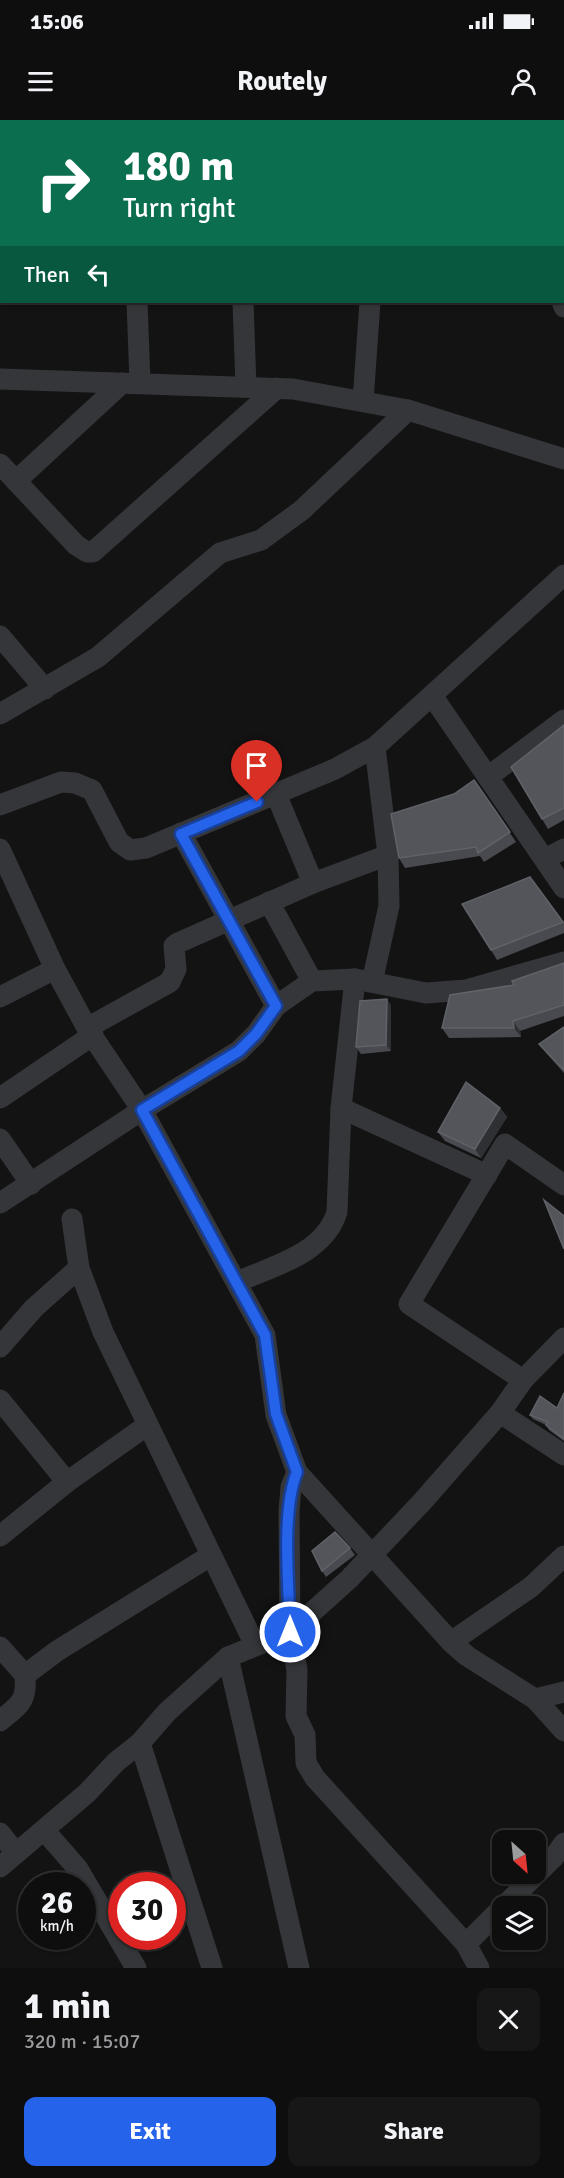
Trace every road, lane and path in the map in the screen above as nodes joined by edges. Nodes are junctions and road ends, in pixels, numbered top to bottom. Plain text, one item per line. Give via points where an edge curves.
1 (137, 303) edge
2 (243, 303) edge
3 (370, 303) edge
4 (0, 378) edge
5 (131, 383) junction
6 (246, 387) junction
7 (278, 388) junction
8 (363, 401) junction
9 (408, 410) junction
10 (564, 459) edge
11 (0, 464) edge
12 (16, 481) junction
13 (564, 575) edge
14 (0, 636) edge
15 (45, 689) junction
16 (433, 697) junction
17 (0, 714) edge
18 (564, 720) edge
19 (375, 747) junction
20 (489, 776) junction
21 (276, 794) junction
22 (0, 805) edge
23 (181, 834) junction
24 (0, 849) edge
25 (564, 849) edge
26 (388, 855) junction
27 (545, 859) junction
28 (313, 883) junction
29 (564, 888) edge
30 (269, 902) junction
31 (228, 921) junction
32 (564, 962) edge
33 (55, 969) junction
34 (312, 981) junction
35 (364, 981) junction
36 (0, 997) edge
37 (276, 1006) junction
38 (90, 1032) junction
39 (0, 1098) edge
40 (341, 1108) junction
41 (142, 1110) junction
42 (0, 1139) edge
43 (487, 1175) junction
44 (31, 1184) junction
45 (564, 1185) edge
46 (0, 1203) edge
47 (72, 1219) dead end
48 (79, 1268) junction
49 (237, 1282) junction
50 (564, 1338) edge
51 (0, 1347) edge
52 (523, 1380) junction
53 (0, 1400) edge
54 (500, 1413) junction
55 (146, 1426) junction
56 (564, 1455) edge
57 (297, 1472) junction
58 (67, 1482) junction
59 (4, 1527) edge
60 (210, 1556) junction
61 (371, 1556) junction
62 (564, 1556) edge
63 (290, 1632) junction
64 (451, 1642) junction
65 (255, 1645) junction
66 (0, 1647) edge
67 (228, 1657) junction
68 (25, 1675) junction
69 (564, 1692) edge
70 (535, 1699) junction
71 (0, 1720) edge
72 (564, 1731) edge
73 (140, 1743) junction
74 (44, 1830) junction
75 (0, 1833) edge
76 (564, 1843) edge
77 (8, 1860) edge
78 (514, 1896) edge
79 (492, 1918) edge
80 (466, 1944) junction
81 (136, 1968) edge
82 (212, 1968) edge
83 (299, 1968) edge
84 (479, 1968) edge

1 - 5 street
2 - 6 street
3 - 8 street
4 - 5 street
5 - 6 street
5 - 12 street
6 - 7 street
7 - 8 street
7 - 12 street via 93,552 76,545
8 - 9 street
9 - 10 street
9 - 15 street via 302,510 261,540 220,553 98,657
11 - 12 street
13 - 16 street
14 - 15 street
15 - 17 street
16 - 19 street
16 - 20 street
18 - 20 street
19 - 21 street
19 - 26 street
20 - 27 street
21 - 23 street
21 - 28 street
22 - 23 street via 61,782 75,783 92,790 119,842 130,850
23 - 31 street
24 - 33 street
25 - 27 street
26 - 28 street
26 - 35 street via 389,906
27 - 29 street
28 - 30 street
30 - 31 street
30 - 34 street
31 - 37 street
31 - 38 street via 174,946 176,969 170,982
32 - 35 street via 466,990 426,993
33 - 36 street
33 - 38 street
34 - 35 street
34 - 37 street
35 - 40 street
37 - 41 street via 239,1051
38 - 39 street
38 - 41 street
40 - 43 street
40 - 49 street via 337,1212 333,1226 322,1240 304,1252
41 - 44 street
41 - 49 street
42 - 44 street
43 - 45 street via 505,1144
43 - 52 street via 409,1304
44 - 46 street
47 - 48 street
48 - 51 street via 34,1308
48 - 55 street
49 - 57 street via 265,1335 276,1414
50 - 52 street
52 - 54 street
53 - 58 street
54 - 56 street
54 - 61 street
55 - 58 street
55 - 60 street
57 - 61 street
57 - 63 street via 289,1511
58 - 59 street
60 - 65 street
60 - 68 street
61 - 63 street
61 - 64 street
62 - 64 street via 531,1587
63 - 65 street
63 - 80 street via 297,1670 296,1716 305,1735 306,1763 315,1778
64 - 70 street
65 - 67 street
66 - 68 street
67 - 73 street via 167,1712
67 - 83 street
68 - 71 street via 26,1693 21,1703
69 - 70 street
70 - 72 street
73 - 74 street
73 - 82 street
74 - 77 street
74 - 81 street via 78,1869
75 - 77 street
76 - 78 street
79 - 80 street
80 - 84 street

